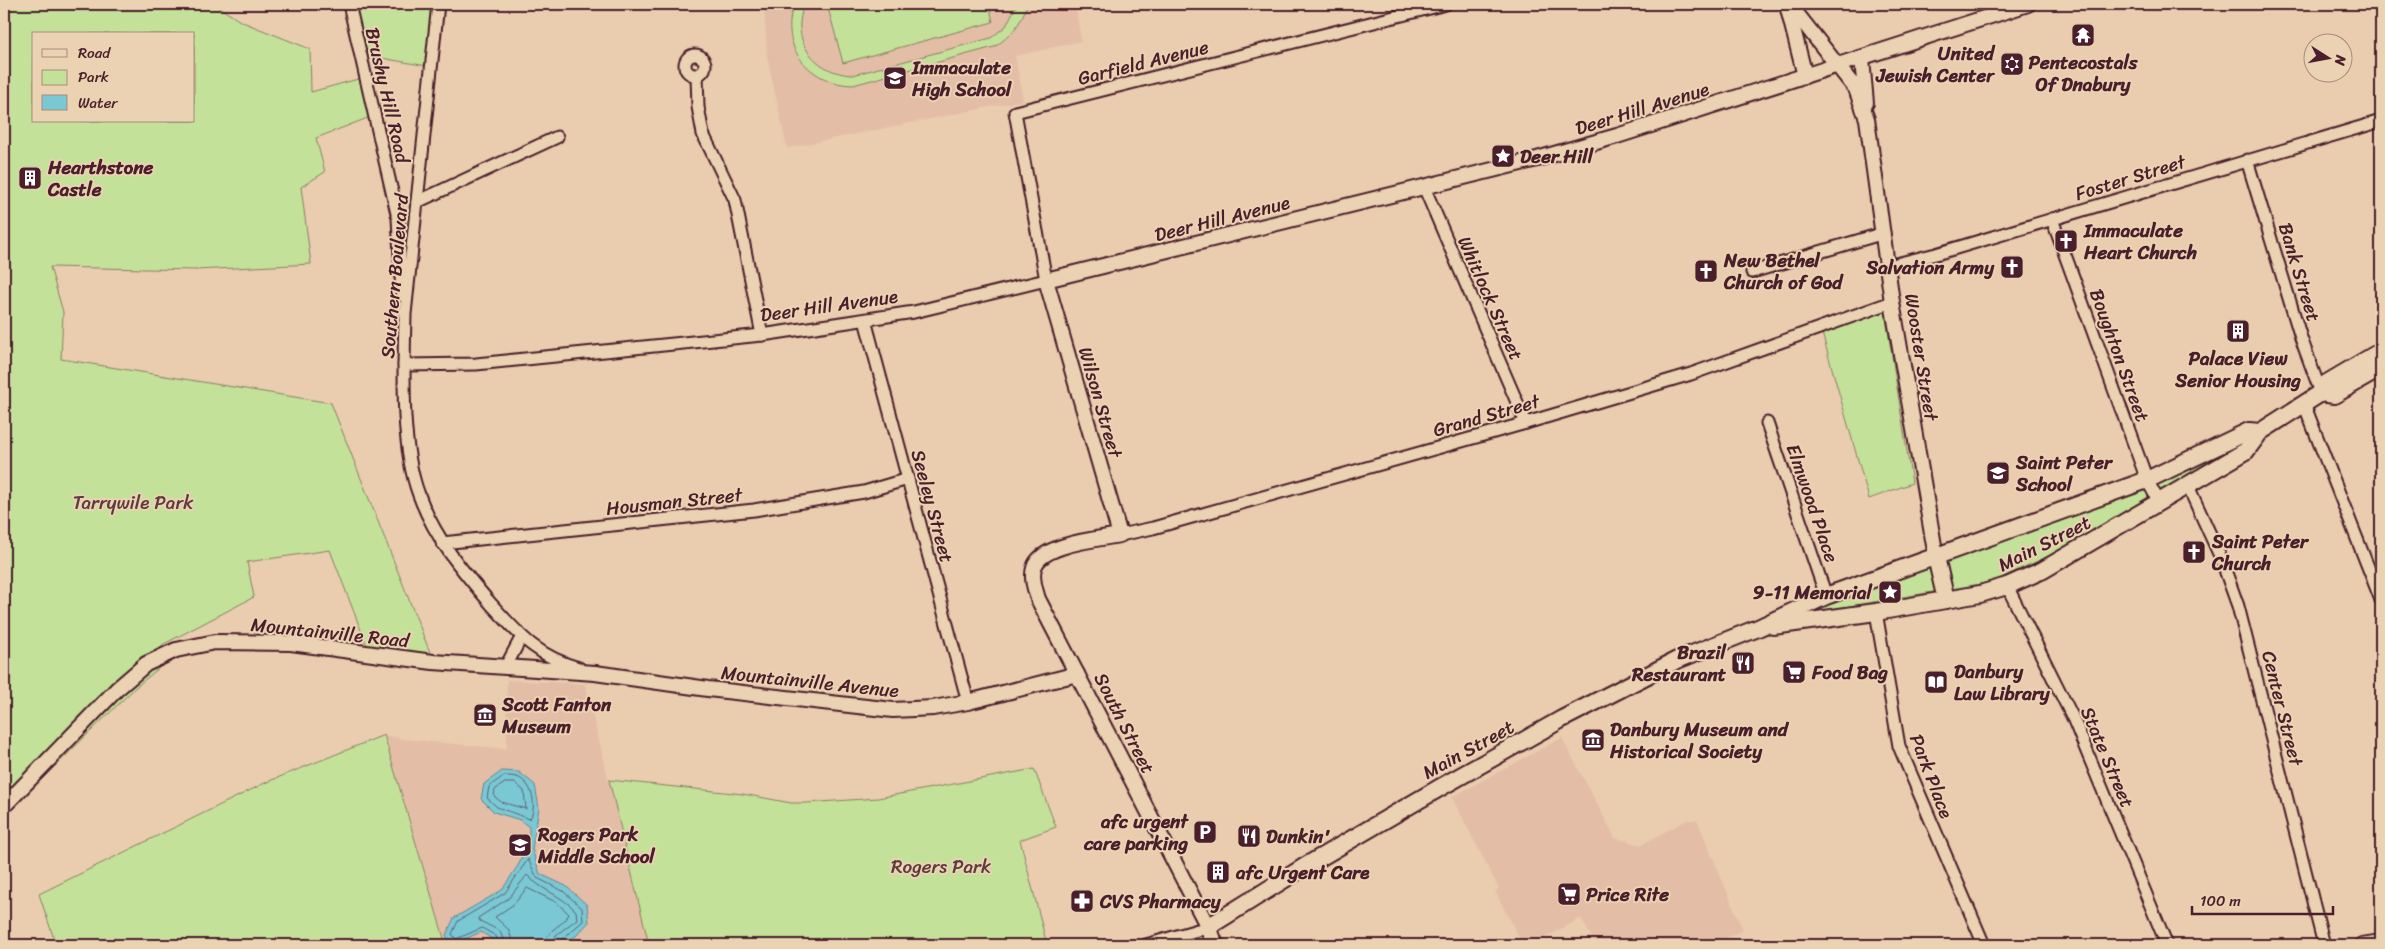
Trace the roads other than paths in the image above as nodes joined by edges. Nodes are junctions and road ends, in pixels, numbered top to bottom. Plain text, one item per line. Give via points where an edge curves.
1 (349, 4) edge
2 (438, 4) edge
3 (1446, 4) edge
4 (1788, 4) edge
5 (2028, 4) edge
6 (1862, 58) junction
7 (1837, 65) junction
8 (697, 75) dead end
9 (1805, 76) junction
10 (1867, 119) junction
11 (2381, 121) edge
12 (557, 138) dead end
13 (2247, 160) junction
14 (1424, 187) junction
15 (417, 202) junction
16 (2052, 219) junction
17 (1884, 234) junction
18 (1888, 266) junction
19 (1752, 272) dead end
20 (1046, 280) junction
21 (1892, 302) junction
22 (405, 314) junction
23 (865, 320) junction
24 (762, 335) junction
25 (2381, 351) edge
26 (404, 365) junction
27 (2381, 368) edge
28 (2321, 393) junction
29 (2304, 404) junction
30 (1526, 423) junction
31 (1767, 423) dead end
32 (2260, 432) junction
33 (908, 479) junction
34 (2147, 480) junction
35 (2188, 486) junction
36 (2159, 502) junction
37 (1120, 535) junction
38 (442, 543) junction
39 (1083, 543) joint
40 (1936, 557) junction
41 (2007, 586) junction
42 (1826, 596) junction
43 (1946, 600) junction
44 (2381, 600) edge
45 (1876, 612) junction
46 (1758, 628) junction
47 (521, 638) junction
48 (506, 666) junction
49 (596, 673) junction
50 (1077, 674) junction
51 (968, 702) junction
52 (4, 806) edge
53 (1208, 927) junction
54 (2381, 942) edge
55 (1146, 945) edge
56 (1215, 945) edge
57 (1984, 945) edge
58 (2167, 945) edge
59 (2324, 945) edge
60 (2362, 945) edge

1 - 22 street, Brushy Hill Road via 398,218
2 - 15 street, Southern Boulevard
3 - 20 street, Garfield Avenue via 1015,112
4 - 7 street, Wooster Street
4 - 9 street
5 - 6 street, Deer Hill Avenue
6 - 7 street, Deer Hill Avenue
6 - 10 street, Wooster Street
7 - 9 street, Deer Hill Avenue
7 - 10 street, Wooster Street via 1856,89
8 - 24 street via 703,134 736,200
9 - 14 street, Deer Hill Avenue via 1617,136
10 - 17 street, Wooster Street
11 - 13 street, Foster Street
12 - 15 street
13 - 16 street, Foster Street
13 - 28 street, Bank Street
14 - 20 street, Deer Hill Avenue
14 - 30 street, Whitlock Street
15 - 22 street, Southern Boulevard
16 - 18 street, Foster Street
16 - 34 street, Boughton Street
17 - 18 street, Wooster Street
17 - 19 street
18 - 21 street, Wooster Street
20 - 23 street, Deer Hill Avenue via 914,312
20 - 37 street, Wilson Street
21 - 30 street, Grand Street via 1691,374
21 - 40 street, Wooster Street
22 - 26 street, Southern Boulevard
23 - 24 street, Deer Hill Avenue
23 - 33 street, Seeley Street
24 - 26 street, Deer Hill Avenue via 476,364
25 - 28 main road, Main Street via 2327,382
26 - 38 street, Southern Boulevard via 411,463 418,494
27 - 28 main road, Main Street via 2334,395
28 - 29 main road, Main Street
29 - 32 main road, Main Street
29 - 44 street
30 - 37 street, Grand Street
31 - 42 street, Elmwood Place
32 - 34 main road, Main Street via 2249,431
32 - 35 main road, Main Street via 2246,451
33 - 38 street, Housman Street via 864,492 754,510
33 - 51 street, Seeley Street
34 - 36 street, Boughton Street
34 - 40 main road, Main Street
35 - 36 main road, Main Street
35 - 59 street, Center Street via 2220,556 2238,606
36 - 41 main road, Main Street via 2043,570
37 - 39 street, Grand Street
38 - 47 street, Southern Boulevard
39 - 50 street, South Street via 1058,548 1041,556 1034,568 1033,581 1038,599
40 - 42 main road, Main Street
40 - 43 main road, Wooster Street
41 - 43 main road, Main Street
41 - 58 street, State Street via 2073,718
42 - 46 main road, Main Street
43 - 45 main road, Main Street
45 - 46 main road, Main Street
45 - 57 street, Park Place via 1899,746
46 - 53 main road, Main Street via 1677,660 1562,719 1304,866
47 - 48 street
47 - 49 street, Southern Boulevard via 547,657
48 - 49 street, Mountainville Road
48 - 52 street, Mountainville Road via 433,662 290,643 215,642 176,650 146,664 116,689
49 - 51 street, Mountainville Avenue via 865,708 893,710
50 - 51 street, Mountainville Avenue
50 - 53 street, South Street
53 - 55 street
53 - 56 main road, South Street
54 - 60 street

